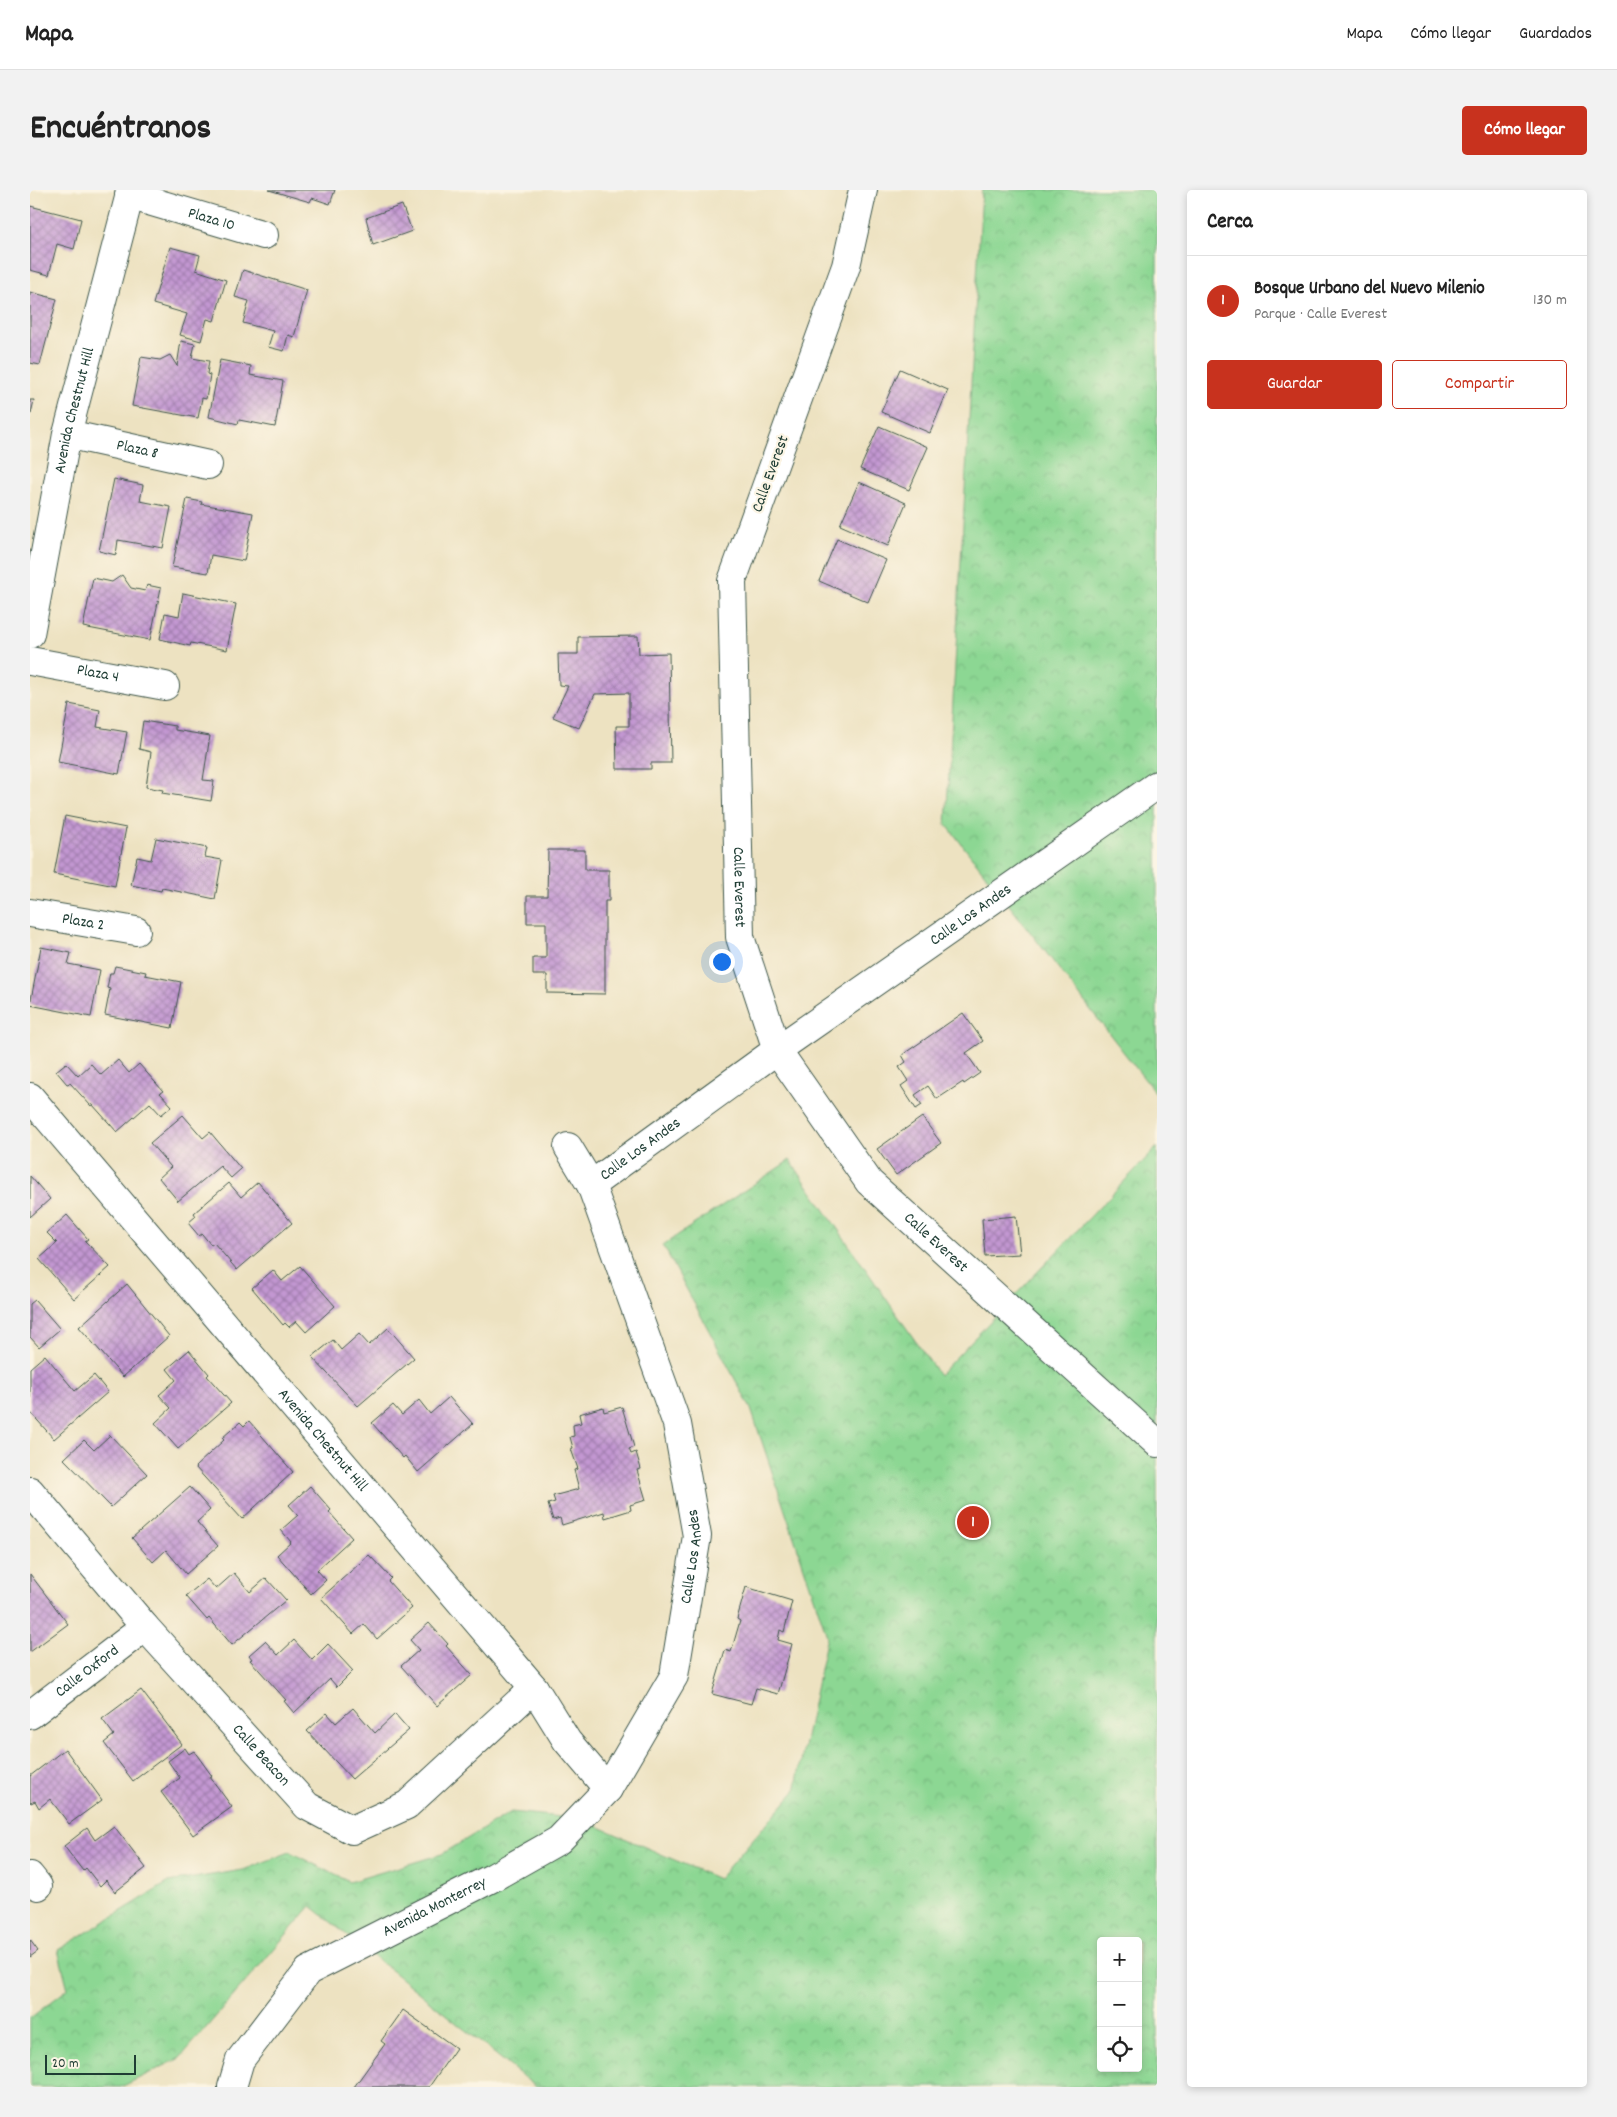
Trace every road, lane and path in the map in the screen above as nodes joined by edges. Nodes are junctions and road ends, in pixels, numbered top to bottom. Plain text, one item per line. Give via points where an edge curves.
1 (863, 190) edge
2 (130, 193) edge
3 (264, 235) dead end
4 (67, 434) junction
5 (208, 465) dead end
6 (30, 634) edge
7 (30, 661) edge
8 (165, 686) dead end
9 (1157, 785) edge
10 (30, 913) edge
11 (136, 931) dead end
12 (778, 1050) junction
13 (30, 1097) edge
14 (568, 1147) dead end
15 (591, 1185) junction
16 (1157, 1443) edge
17 (30, 1492) edge
18 (145, 1627) junction
19 (534, 1688) junction
20 (30, 1714) edge
21 (643, 1728) joint
22 (608, 1789) junction
23 (232, 2087) edge

1 - 12 street, Calle Everest via 846,266 732,580 740,937
2 - 3 street, Plaza 10
2 - 4 street, Avenida Chestnut Hill
4 - 5 street, Plaza 8
4 - 6 street, Avenida Chestnut Hill
7 - 8 street, Plaza 4
9 - 12 street, Calle Los Andes
10 - 11 street, Plaza 2
12 - 15 street, Calle Los Andes
12 - 16 street, Calle Everest via 869,1182
13 - 19 street, Avenida Chestnut Hill
14 - 15 street
15 - 21 street, Calle Los Andes via 677,1424 697,1536 674,1676
17 - 18 street, Calle Beacon
18 - 19 street, Calle Beacon via 307,1806 352,1830 407,1805
18 - 20 street, Calle Oxford
19 - 22 street, Avenida Chestnut Hill via 567,1741
21 - 22 street, Avenida Monterrey
22 - 23 street, Avenida Monterrey via 559,1840 492,1878 308,1971 240,2060

